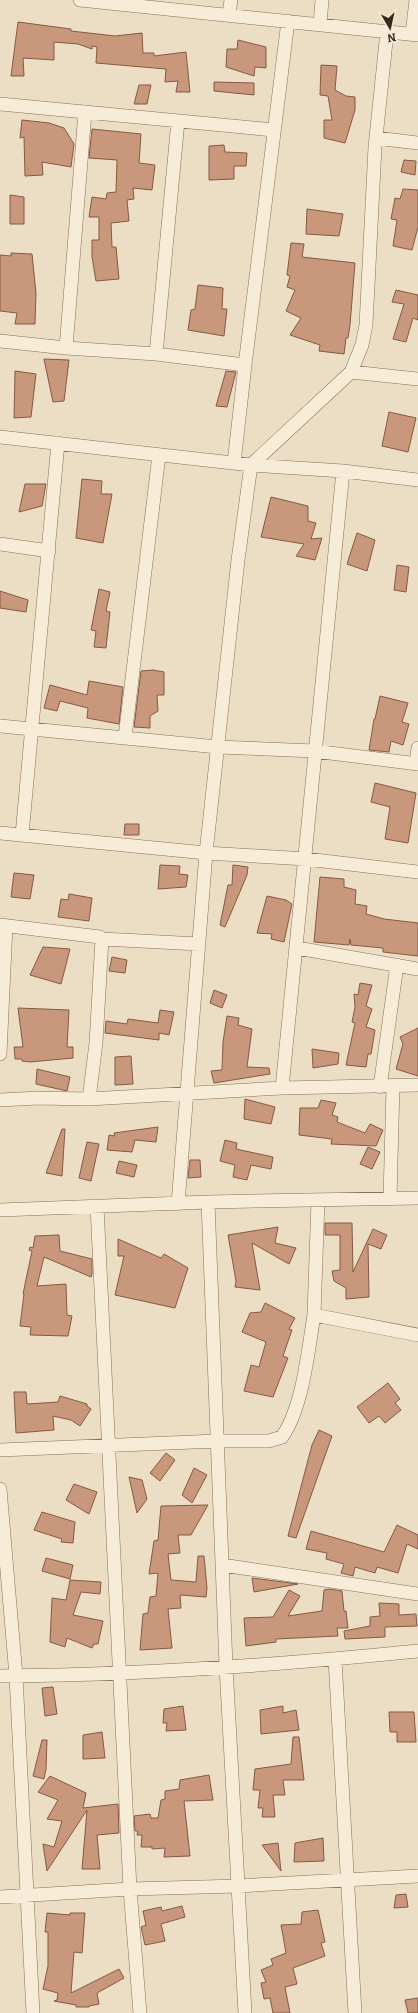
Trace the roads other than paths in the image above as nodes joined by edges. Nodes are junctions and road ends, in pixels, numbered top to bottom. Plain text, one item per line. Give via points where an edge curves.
1 (80, 0) edge
2 (231, 0) edge
3 (322, 0) edge
4 (416, 0) edge
5 (229, 15) junction
6 (288, 20) junction
7 (320, 24) junction
8 (387, 32) junction
9 (415, 34) edge
10 (0, 104) edge
11 (85, 112) junction
12 (178, 121) junction
13 (274, 130) junction
14 (376, 138) junction
15 (418, 143) edge
16 (0, 341) edge
17 (66, 348) junction
18 (156, 354) junction
19 (245, 365) junction
20 (351, 372) junction
21 (418, 379) edge
22 (0, 437) edge
23 (58, 443) junction
24 (159, 454) junction
25 (234, 463) junction
26 (251, 465) junction
27 (343, 471) junction
28 (418, 480) edge
29 (0, 544) edge
30 (48, 551) junction
31 (0, 726) edge
32 (32, 730) junction
33 (125, 736) junction
34 (218, 747) junction
35 (418, 748) edge
36 (314, 751) junction
37 (417, 763) edge
38 (0, 833) edge
39 (22, 835) junction
40 (206, 853) junction
41 (306, 859) junction
42 (418, 872) edge
43 (3, 926) edge
44 (102, 939) junction
45 (198, 944) junction
46 (296, 948) junction
47 (397, 965) junction
48 (418, 969) edge
49 (0, 1054) edge
50 (418, 1085) edge
51 (387, 1087) junction
52 (282, 1088) junction
53 (186, 1095) junction
54 (89, 1099) junction
55 (0, 1100) edge
56 (390, 1198) junction
57 (418, 1198) edge
58 (318, 1200) junction
59 (208, 1202) junction
60 (178, 1204) junction
61 (97, 1206) junction
62 (0, 1210) edge
63 (314, 1314) junction
64 (418, 1335) edge
65 (216, 1441) junction
66 (109, 1446) junction
67 (0, 1450) edge
68 (0, 1489) edge
69 (222, 1565) junction
70 (418, 1594) edge
71 (418, 1650) edge
72 (335, 1659) junction
73 (226, 1666) junction
74 (120, 1673) junction
75 (0, 1676) edge
76 (16, 1676) junction
77 (418, 1876) edge
78 (348, 1881) junction
79 (238, 1886) junction
80 (130, 1889) junction
81 (28, 1896) junction
82 (0, 1897) edge
83 (33, 2013) edge
84 (140, 2013) edge
85 (245, 2013) edge
86 (355, 2013) edge

1 - 5 street
2 - 5 street
3 - 7 street
4 - 9 street
5 - 6 street
6 - 7 street
6 - 13 street
7 - 8 street
8 - 9 street
8 - 14 street
10 - 11 street
11 - 12 street
11 - 17 street
12 - 13 street
12 - 18 street
13 - 19 street
14 - 15 street
14 - 20 street via 366,325 362,345
16 - 17 street
17 - 18 street
18 - 19 street
19 - 25 street
20 - 21 street
20 - 26 street
22 - 23 street
23 - 24 street
23 - 30 street
24 - 25 street
24 - 33 street
25 - 26 street
26 - 27 street
26 - 34 street
27 - 28 street
27 - 36 street
29 - 30 street
30 - 32 street
31 - 32 street
32 - 33 street
32 - 39 street
33 - 34 street
34 - 36 street
34 - 40 street
35 - 37 street
36 - 37 street
36 - 41 street
38 - 39 street
39 - 40 street
40 - 41 street
40 - 45 street
41 - 42 street
41 - 46 street
43 - 44 street
43 - 49 street
44 - 45 street
44 - 54 street via 96,1043
45 - 53 street
46 - 47 street
46 - 52 street
47 - 48 street
47 - 51 street
50 - 51 street
51 - 52 street
51 - 56 street
52 - 53 street
53 - 54 street
53 - 60 street
54 - 55 street
56 - 57 street
56 - 58 street
58 - 59 street
58 - 63 street
59 - 60 street
59 - 65 street
60 - 61 street
61 - 62 street
61 - 66 street
63 - 64 street
63 - 65 street via 302,1387 288,1429 282,1437 269,1440
65 - 66 street
65 - 69 street
66 - 67 street
66 - 74 street
68 - 76 street
69 - 70 street
69 - 73 street
71 - 72 street
72 - 73 street
72 - 78 street
73 - 74 street
73 - 79 street
74 - 76 street
74 - 80 street
75 - 76 street
76 - 81 street
77 - 78 street
78 - 79 street
78 - 86 street
79 - 80 street
79 - 85 street
80 - 81 street
80 - 84 street
81 - 82 street
81 - 83 street

